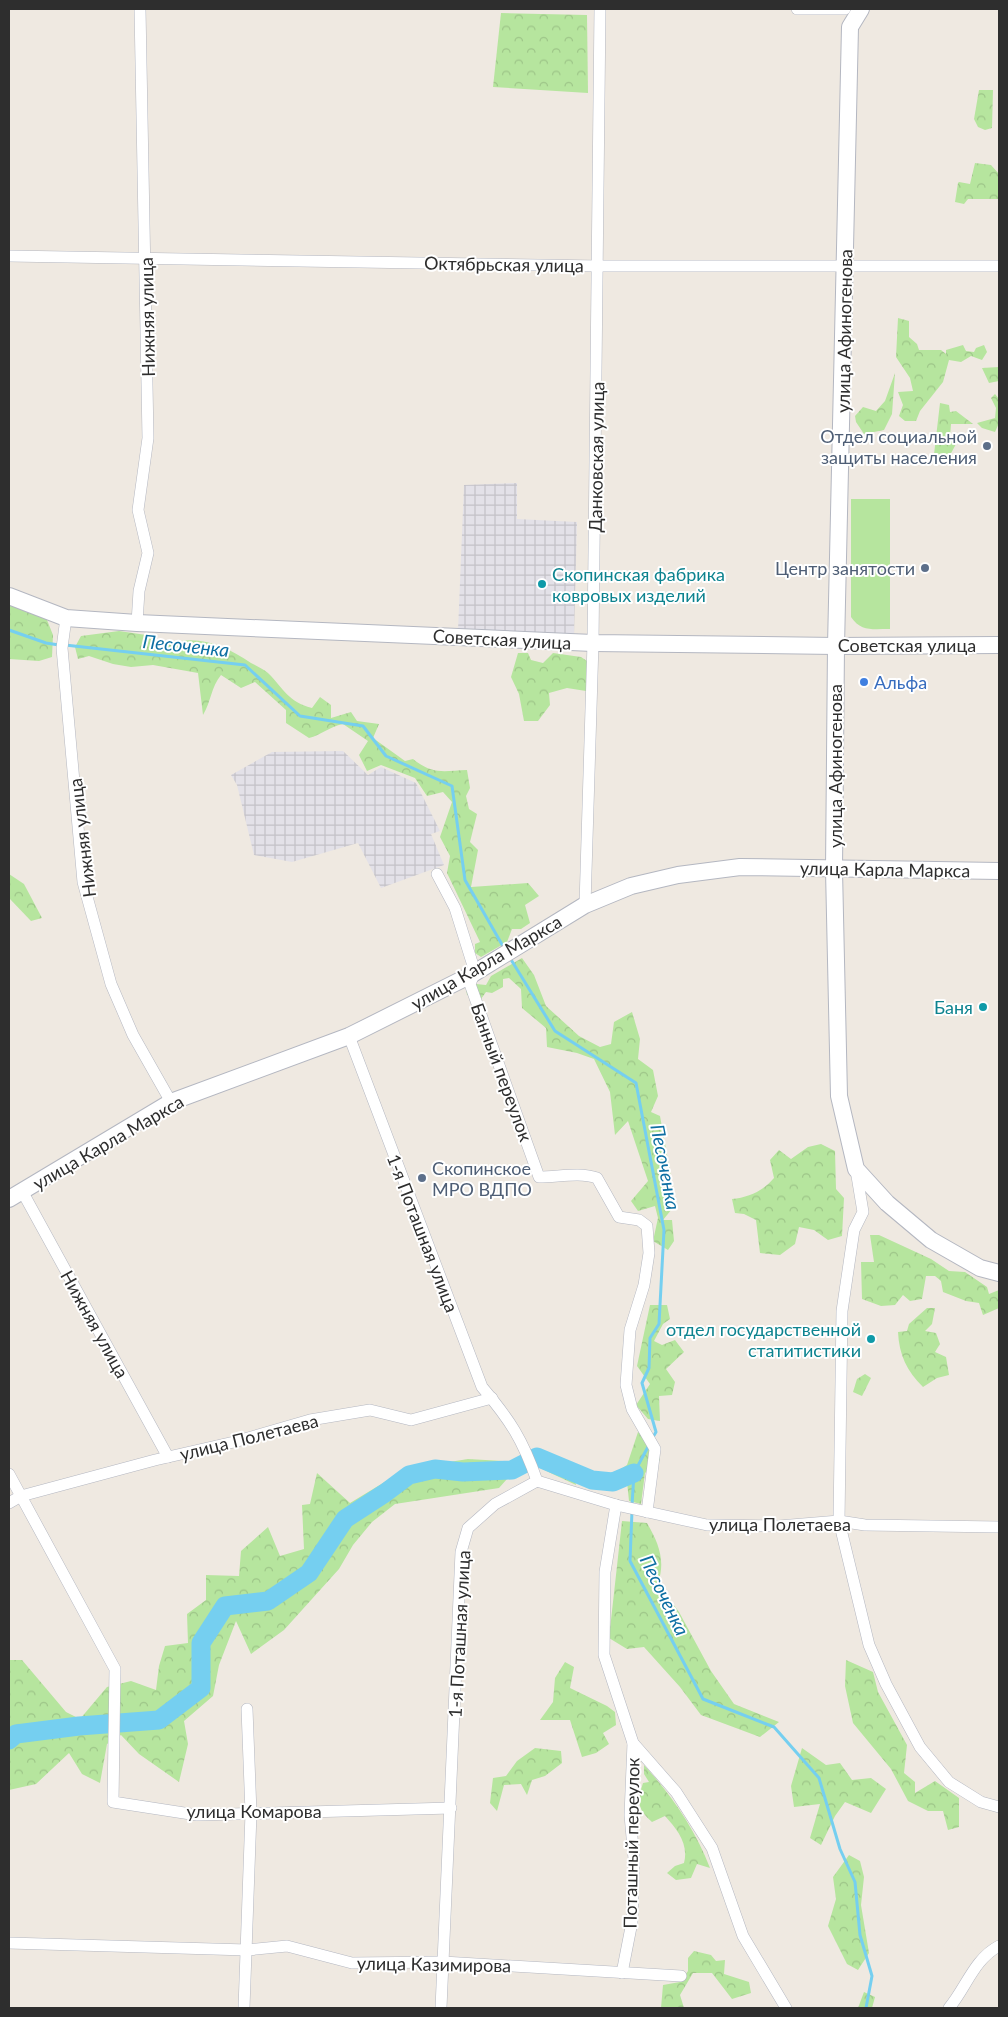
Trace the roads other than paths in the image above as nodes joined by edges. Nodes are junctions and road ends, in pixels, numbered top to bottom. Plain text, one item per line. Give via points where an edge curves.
1 (140, 9) edge
2 (600, 9) edge
3 (798, 9) edge
4 (845, 9) edge
5 (861, 9) edge
6 (9, 256) edge
7 (146, 257) junction
8 (845, 265) junction
9 (599, 266) junction
10 (999, 266) edge
11 (9, 596) edge
12 (66, 618) junction
13 (137, 623) junction
14 (593, 643) junction
15 (999, 645) edge
16 (836, 646) junction
17 (834, 870) junction
18 (999, 870) edge
19 (437, 874) dead end
20 (585, 905) junction
21 (475, 972) junction
22 (349, 1036) junction
23 (171, 1102) junction
24 (856, 1169) junction
25 (15, 1195) edge
26 (999, 1273) edge
27 (492, 1398) junction
28 (168, 1457) junction
29 (9, 1474) edge
30 (537, 1481) junction
31 (21, 1496) junction
32 (9, 1503) edge
33 (616, 1505) junction
34 (647, 1512) junction
35 (839, 1521) junction
36 (999, 1527) edge
37 (247, 1709) dead end
38 (633, 1743) junction
39 (999, 1807) edge
40 (451, 1808) junction
41 (251, 1813) junction
42 (9, 1943) edge
43 (999, 1946) edge
44 (247, 1950) junction
45 (443, 1962) junction
46 (622, 1972) junction
47 (681, 1976) dead end
48 (244, 2008) edge
49 (441, 2008) edge
50 (786, 2008) edge
51 (949, 2008) edge

1 - 7 street, Нижняя улица
2 - 9 street, Данковская улица
3 - 4 street
5 - 8 street, улица Афиногенова via 850,27
6 - 7 street, Октябрьская улица
7 - 9 street, Октябрьская улица
7 - 13 street, Нижняя улица via 148,438 138,510 148,553 139,591
8 - 9 street, Октябрьская улица
8 - 10 street, Октябрьская улица
8 - 16 street, улица Афиногенова
9 - 14 street, Данковская улица
11 - 12 street, Советская улица
12 - 13 street, Советская улица
12 - 23 street, Нижняя улица via 62,648 83,882 110,984 133,1035
13 - 14 street, Советская улица
14 - 16 street, Советская улица
14 - 20 street, Данковская улица
15 - 16 street, Советская улица
16 - 17 street, улица Афиногенова
17 - 18 street, улица Карла Маркса
17 - 20 street, улица Карла Маркса via 740,867 678,875 631,886
17 - 24 street, улица Афиногенова via 839,1096
19 - 21 street, Банный переулок via 456,908
20 - 21 street, улица Карла Маркса
21 - 22 street, улица Карла Маркса
21 - 34 street, Банный переулок via 470,984 539,1177 584,1174 597,1178 619,1217 639,1220 647,1226 649,1253 644,1285 630,1330 626,1385 632,1409 655,1449
22 - 23 street, улица Карла Маркса
22 - 27 street, 1-я Поташная улица via 482,1387
23 - 25 street, улица Карла Маркса
24 - 26 street via 887,1203 931,1240 980,1268
24 - 35 street, улица Афиногенова via 863,1212 854,1230 842,1311
25 - 28 street, Нижняя улица
27 - 28 street, улица Полетаева via 411,1420 370,1410 310,1420
27 - 30 street, 1-я Поташная улица via 526,1448
28 - 31 street, улица Полетаева
29 - 31 street, улица Комарова
30 - 33 street, улица Полетаева
30 - 40 street, 1-я Поташная улица via 494,1504 468,1528 461,1552
31 - 32 street, улица Полетаева
31 - 41 street, улица Комарова via 115,1669 113,1802 197,1815
33 - 34 street, улица Полетаева
33 - 38 street via 605,1572 604,1656
34 - 35 street, улица Полетаева via 707,1525 779,1526
35 - 36 street, улица Полетаева via 875,1525
35 - 39 street, улица Афиногенова via 870,1645 886,1684 920,1747 949,1782 981,1802
37 - 41 street
38 - 46 street, Поташный переулок via 630,1815 634,1859 632,1922
38 - 50 street via 676,1792 712,1848 743,1936
40 - 41 street, улица Комарова
40 - 45 street, 1-я Поташная улица
41 - 44 street
42 - 44 street, улица Казимирова
43 - 51 street via 972,1972
44 - 45 street, улица Казимирова via 286,1946 352,1963
44 - 48 street
45 - 46 street, улица Казимирова
45 - 49 street, 1-я Поташная улица
46 - 47 street, улица Казимирова

